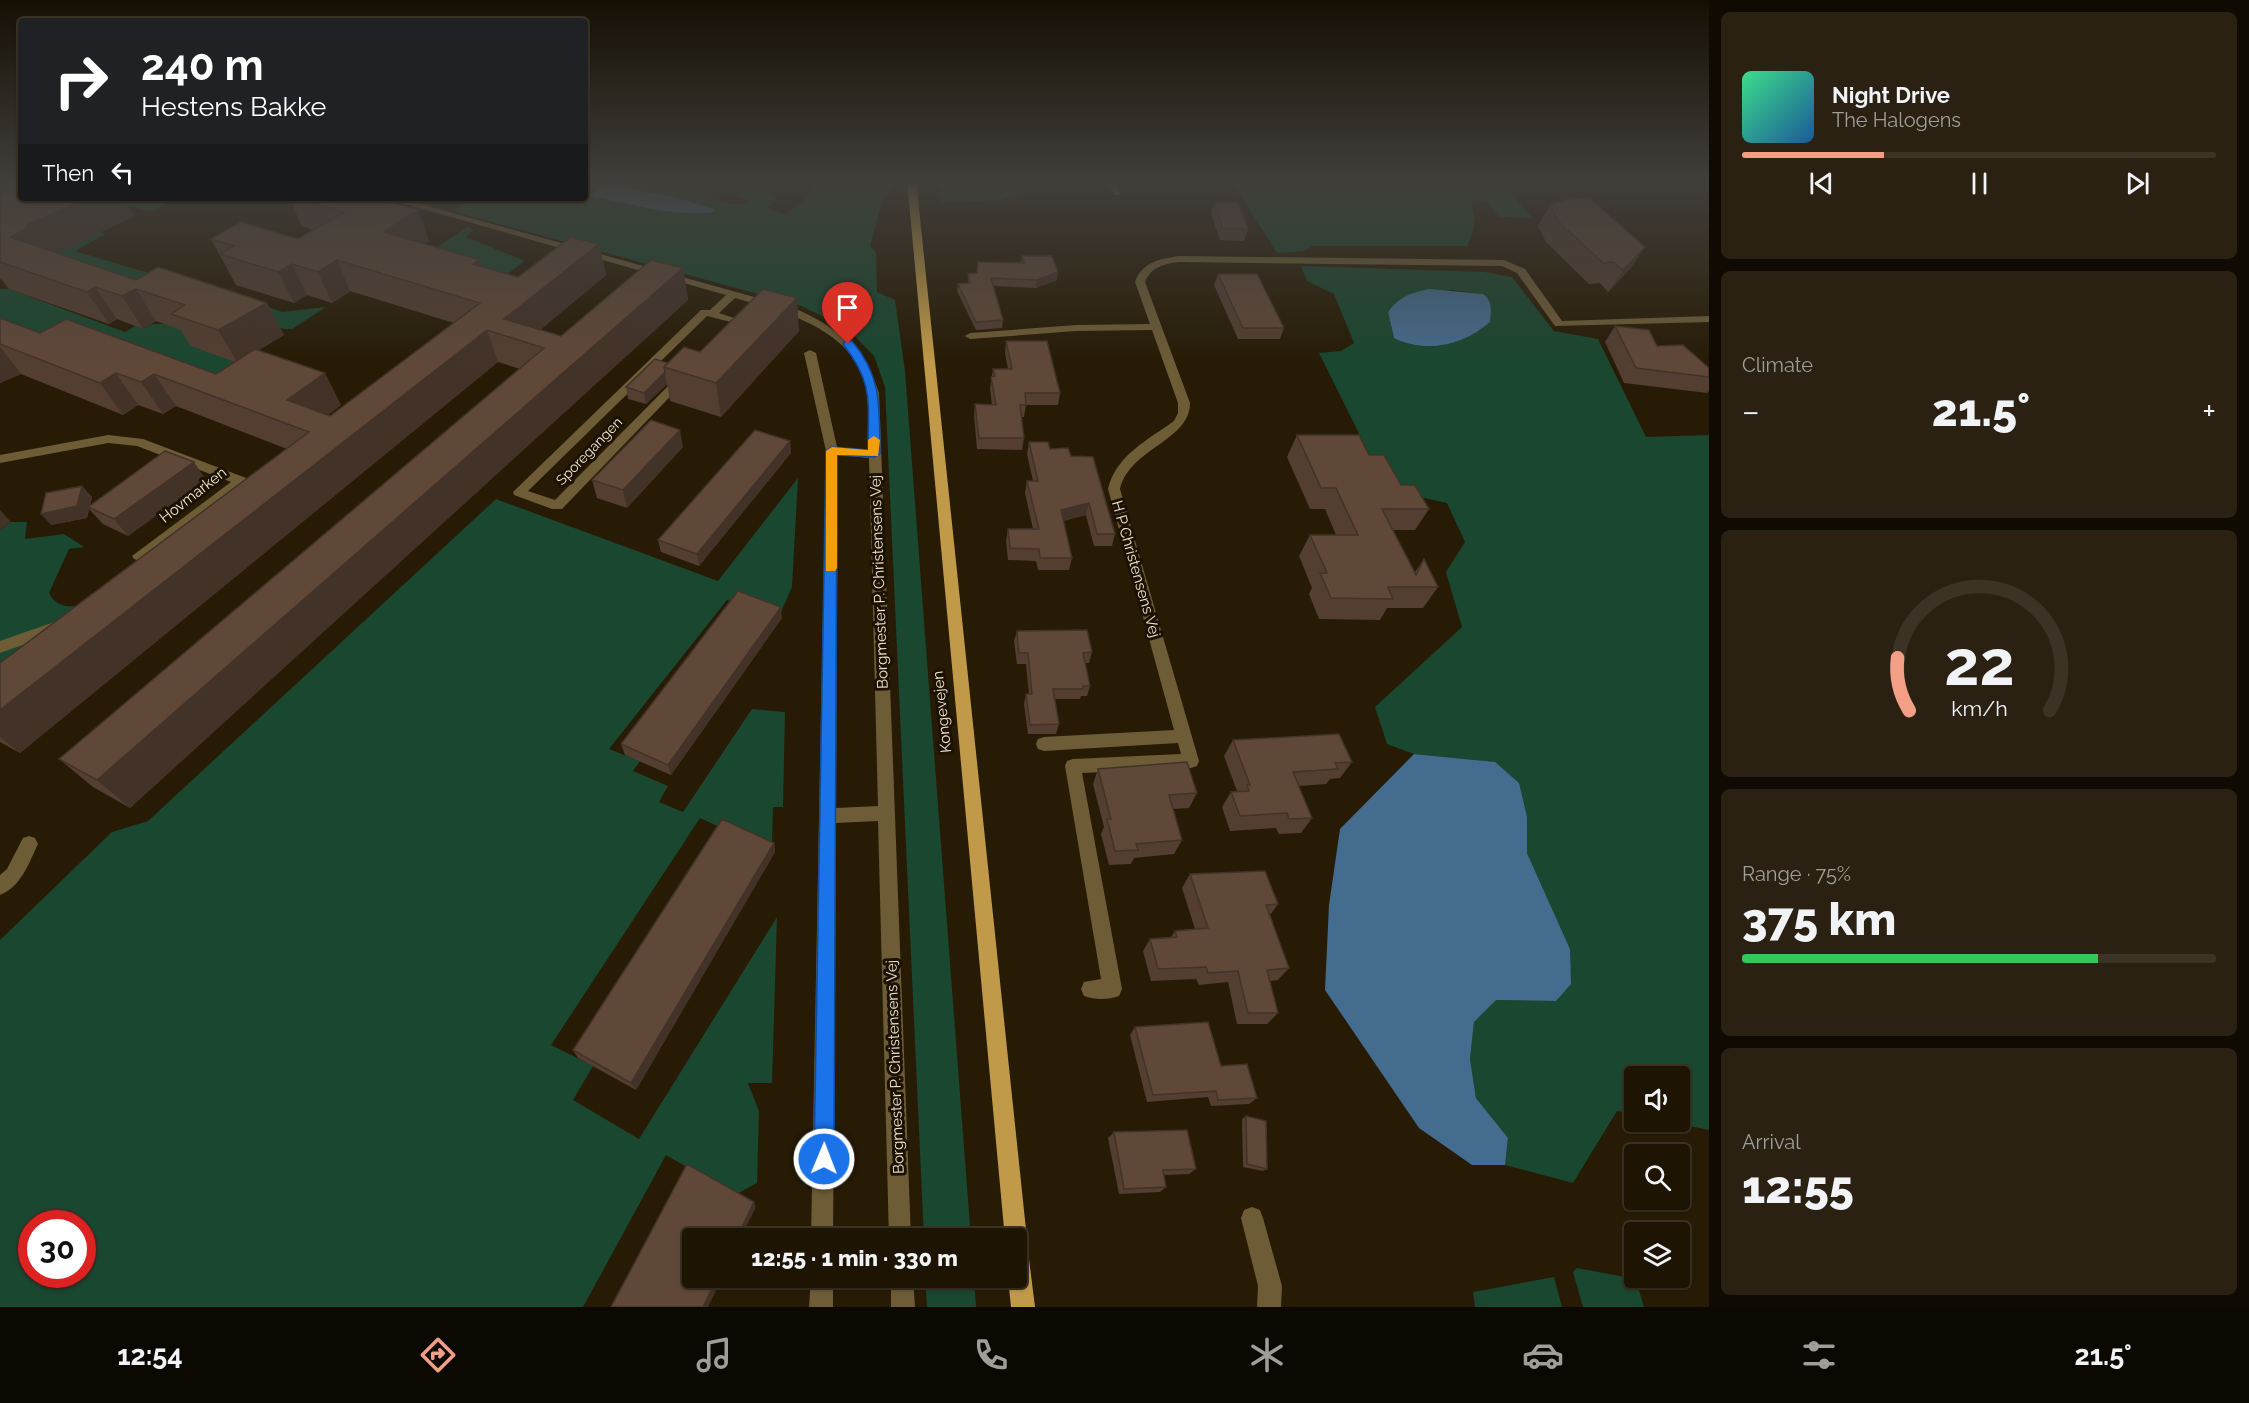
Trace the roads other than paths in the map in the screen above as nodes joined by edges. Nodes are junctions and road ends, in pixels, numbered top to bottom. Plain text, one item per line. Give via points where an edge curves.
1 (543, 241) edge
2 (917, 241) edge
3 (733, 294) junction
4 (712, 314) junction
5 (1709, 319) edge
6 (1155, 327) junction
7 (970, 336) dead end
8 (722, 338) edge
9 (810, 353) dead end
10 (689, 371) edge
11 (832, 451) junction
12 (874, 454) junction
13 (0, 459) edge
14 (149, 579) edge
15 (69, 622) edge
16 (0, 647) edge
17 (1184, 736) junction
18 (1044, 744) dead end
19 (886, 813) junction
20 (829, 816) junction
21 (29, 844) dead end
22 (0, 887) edge
23 (1091, 989) dead end
24 (1252, 1218) dead end
25 (822, 1228) edge
26 (900, 1228) edge
27 (1015, 1228) edge
28 (822, 1288) edge
29 (902, 1288) edge
30 (1021, 1288) edge
31 (821, 1307) edge
32 (903, 1307) edge
33 (1023, 1307) edge
34 (1269, 1307) edge

1 - 3 street, Borgmester P. Christensens Vej
2 - 27 main road, Kongevejen
3 - 4 street, Sporegangen
3 - 12 street, Borgmester P. Christensens Vej via 812,319 848,344 869,375
4 - 8 street via 738,321
4 - 10 street, Sporegangen via 705,312 519,492 557,506
5 - 6 street, H P Christensens Vej via 1559,324 1521,271 1504,263 1179,259 1155,264 1141,275
6 - 7 street
6 - 17 street, H P Christensens Vej via 1184,403 1184,413 1179,423 1124,466 1115,478 1114,489
9 - 11 street
11 - 12 street
11 - 20 street
12 - 19 street, Borgmester P. Christensens Vej
13 - 14 street, Hovmarken via 108,439 139,442 241,481 140,556 166,566
15 - 16 street
17 - 18 street
17 - 23 street, H P Christensens Vej via 1191,761 1073,766 1112,988
19 - 20 street
19 - 26 street, Borgmester P. Christensens Vej
20 - 25 street
21 - 22 street via 13,874
24 - 34 street via 1270,1286
28 - 31 street
29 - 32 street
30 - 33 main road

